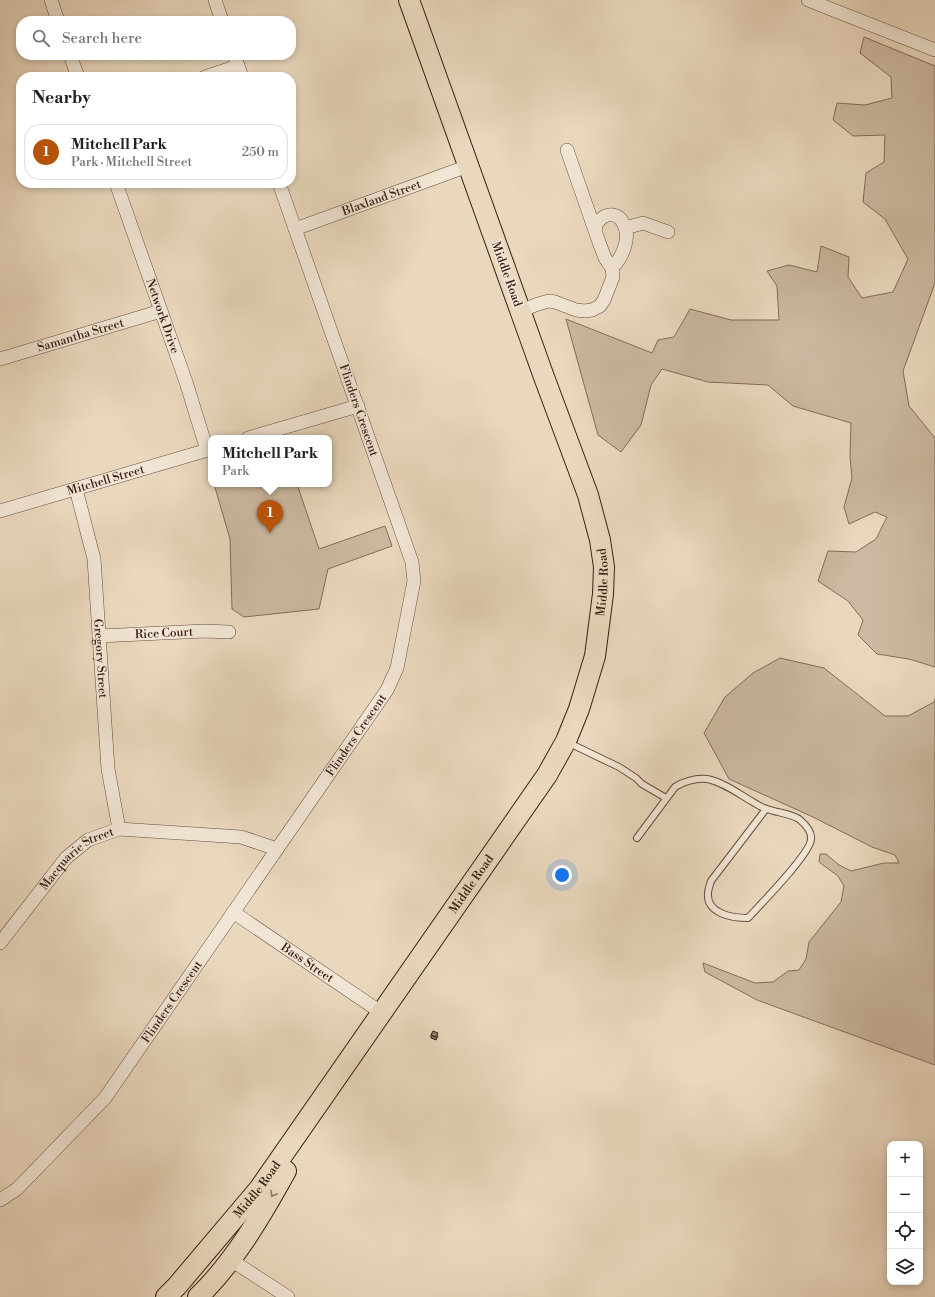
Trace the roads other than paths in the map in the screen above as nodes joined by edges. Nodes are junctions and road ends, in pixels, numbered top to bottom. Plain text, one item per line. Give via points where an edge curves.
1 (51, 0) edge
2 (215, 0) edge
3 (409, 0) edge
4 (808, 0) edge
5 (56, 16) edge
6 (220, 16) edge
7 (935, 50) edge
8 (72, 60) edge
9 (238, 66) edge
10 (76, 72) edge
11 (220, 72) edge
12 (567, 150) dead end
13 (468, 166) junction
14 (118, 188) edge
15 (281, 188) edge
16 (625, 228) junction
17 (295, 229) junction
18 (595, 229) junction
19 (668, 232) dead end
20 (612, 268) junction
21 (161, 311) junction
22 (520, 311) junction
23 (0, 359) edge
24 (358, 406) junction
25 (258, 435) edge
26 (208, 447) edge
27 (208, 450) edge
28 (76, 489) junction
29 (0, 511) edge
30 (229, 632) dead end
31 (99, 636) junction
32 (566, 741) junction
33 (666, 798) junction
34 (766, 809) junction
35 (119, 829) junction
36 (637, 838) dead end
37 (277, 849) junction
38 (233, 912) junction
39 (0, 944) edge
40 (382, 1013) junction
41 (340, 1074) junction
42 (0, 1200) edge
43 (258, 1221) junction
44 (232, 1260) junction
45 (172, 1292) edge
46 (198, 1297) edge
47 (288, 1297) edge

1 - 5 street
2 - 6 street
3 - 13 main road, Middle Road
4 - 7 street
8 - 10 street
9 - 11 street
12 - 18 street
13 - 17 street, Blaxland Street
13 - 22 main road, Middle Road
14 - 21 street, Network Drive
15 - 17 street, Flinders Crescent
16 - 18 street via 620,219 610,215 603,216
16 - 19 street via 642,223
16 - 20 street via 624,249
17 - 24 street, Flinders Crescent
18 - 20 street via 605,258
20 - 22 street via 613,277 604,300 600,306 592,310 576,310 549,301
21 - 23 street, Samantha Street
21 - 26 street, Network Drive
22 - 32 main road, Middle Road via 588,495 604,567 595,656
24 - 25 street
24 - 37 street, Flinders Crescent via 412,562 414,581 397,668 387,690
27 - 28 street, Mitchell Street
28 - 29 street, Mitchell Street
28 - 31 street, Gregory Street via 94,559
30 - 31 street, Rice Court via 204,630
31 - 35 street, Gregory Street via 108,769
32 - 33 lane via 619,767
32 - 40 main road, Middle Road via 547,775
33 - 34 lane via 682,783 690,780 707,780 716,781
33 - 36 lane
34 - 34 lane via 790,815 805,824 811,840 807,851 748,918 723,915 714,909 707,894 711,881
35 - 37 street, Macquarie Street via 241,837
35 - 39 street, Macquarie Street via 88,840 66,858
37 - 38 street, Flinders Crescent
38 - 40 street, Bass Street
38 - 42 street, Flinders Crescent via 105,1098 17,1189
40 - 41 main road, Middle Road
41 -> 43 main road, Middle Road
41 - 45 main road, Middle Road via 259,1189
43 - 44 main road, Middle Road
43 - 45 main road via 239,1232 192,1281
44 - 46 main road, Middle Road
44 - 47 street

